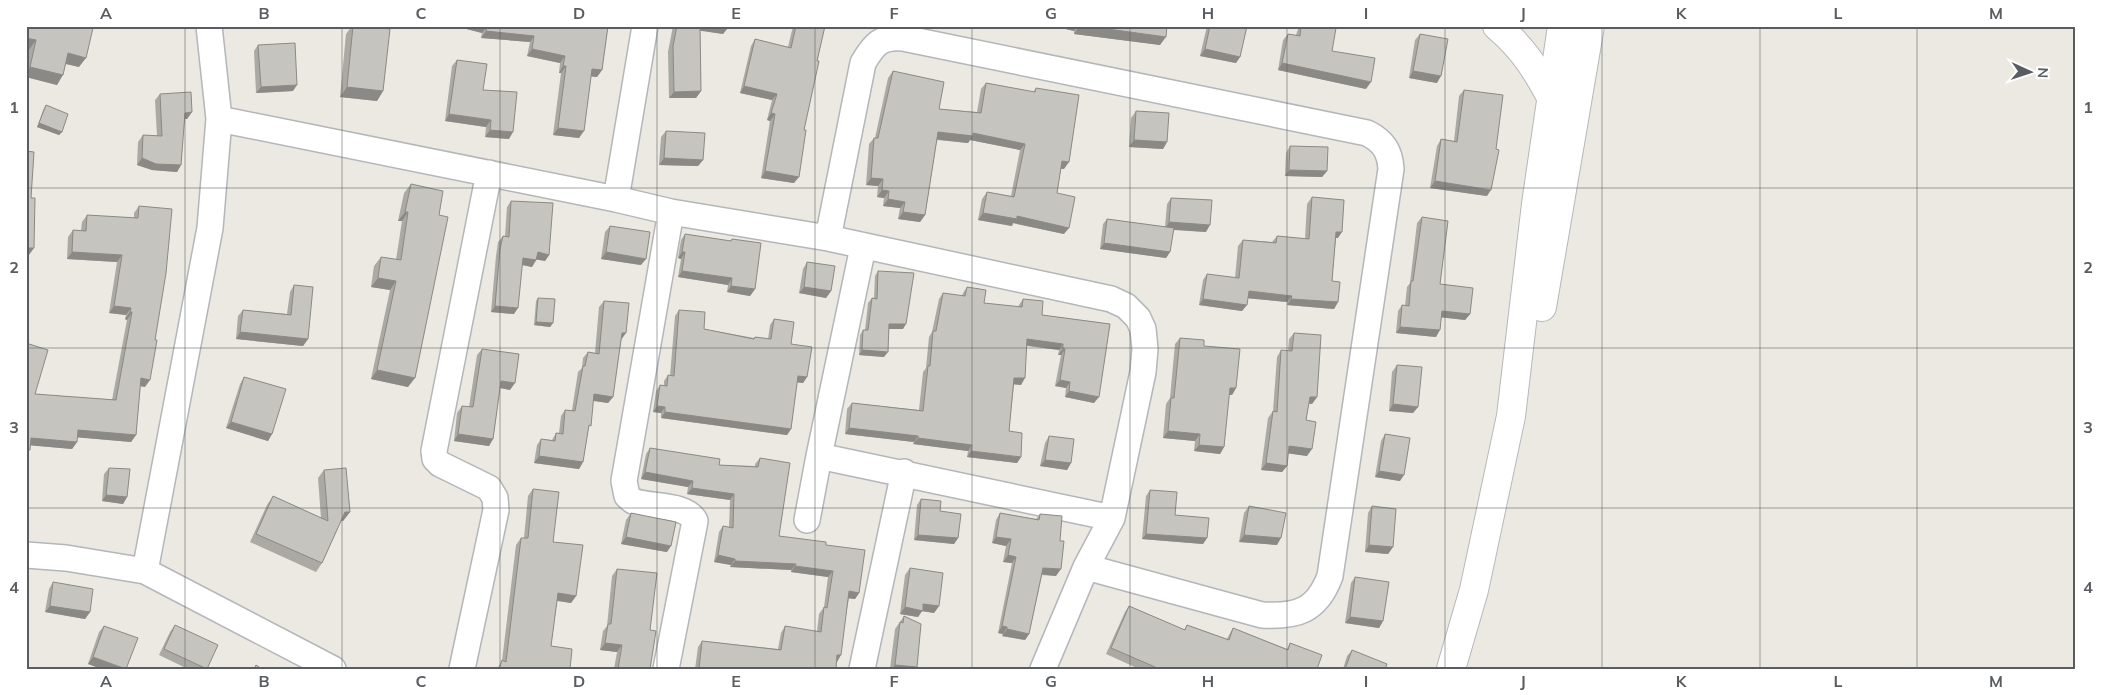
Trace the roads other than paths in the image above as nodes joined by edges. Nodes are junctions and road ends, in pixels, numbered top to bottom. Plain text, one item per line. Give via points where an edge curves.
1 (209, 26) edge
2 (645, 26) edge
3 (1497, 26) edge
4 (1555, 28) edge
5 (1589, 33) edge
6 (1552, 99) junction
7 (219, 119) junction
8 (490, 173) junction
9 (616, 199) junction
10 (671, 212) junction
11 (828, 238) junction
12 (863, 247) junction
13 (1511, 416) junction
14 (819, 456) junction
15 (904, 472) junction
16 (1112, 518) junction
17 (807, 520) dead end
18 (26, 555) edge
19 (1086, 567) junction
20 (145, 571) junction
21 (333, 669) edge
22 (462, 669) edge
23 (666, 669) edge
24 (862, 669) edge
25 (1043, 669) edge
26 (1451, 669) edge

1 - 7 street
2 - 9 street
3 - 6 street via 1530,59
4 - 5 street
4 - 6 street
5 - 13 street via 1530,378
6 - 13 street
7 - 8 street
7 - 20 street via 210,228
8 - 9 street
8 - 22 street via 434,451 440,464 489,488 495,498 496,510
9 - 10 street
10 - 11 street
10 - 23 street via 624,481 628,496 633,501 684,510 695,521
11 - 12 street
11 - 19 street via 863,63 879,41 891,37 1367,133 1387,149 1391,169 1330,576 1325,590 1301,612 1262,615
12 - 14 street
12 - 16 street via 1111,299 1126,306 1138,318 1145,349 1143,372
13 - 26 street via 1474,590
14 - 15 street
14 - 17 street
15 - 16 street
15 - 24 street
16 - 19 street
18 - 20 street
19 - 25 street
20 - 21 street

